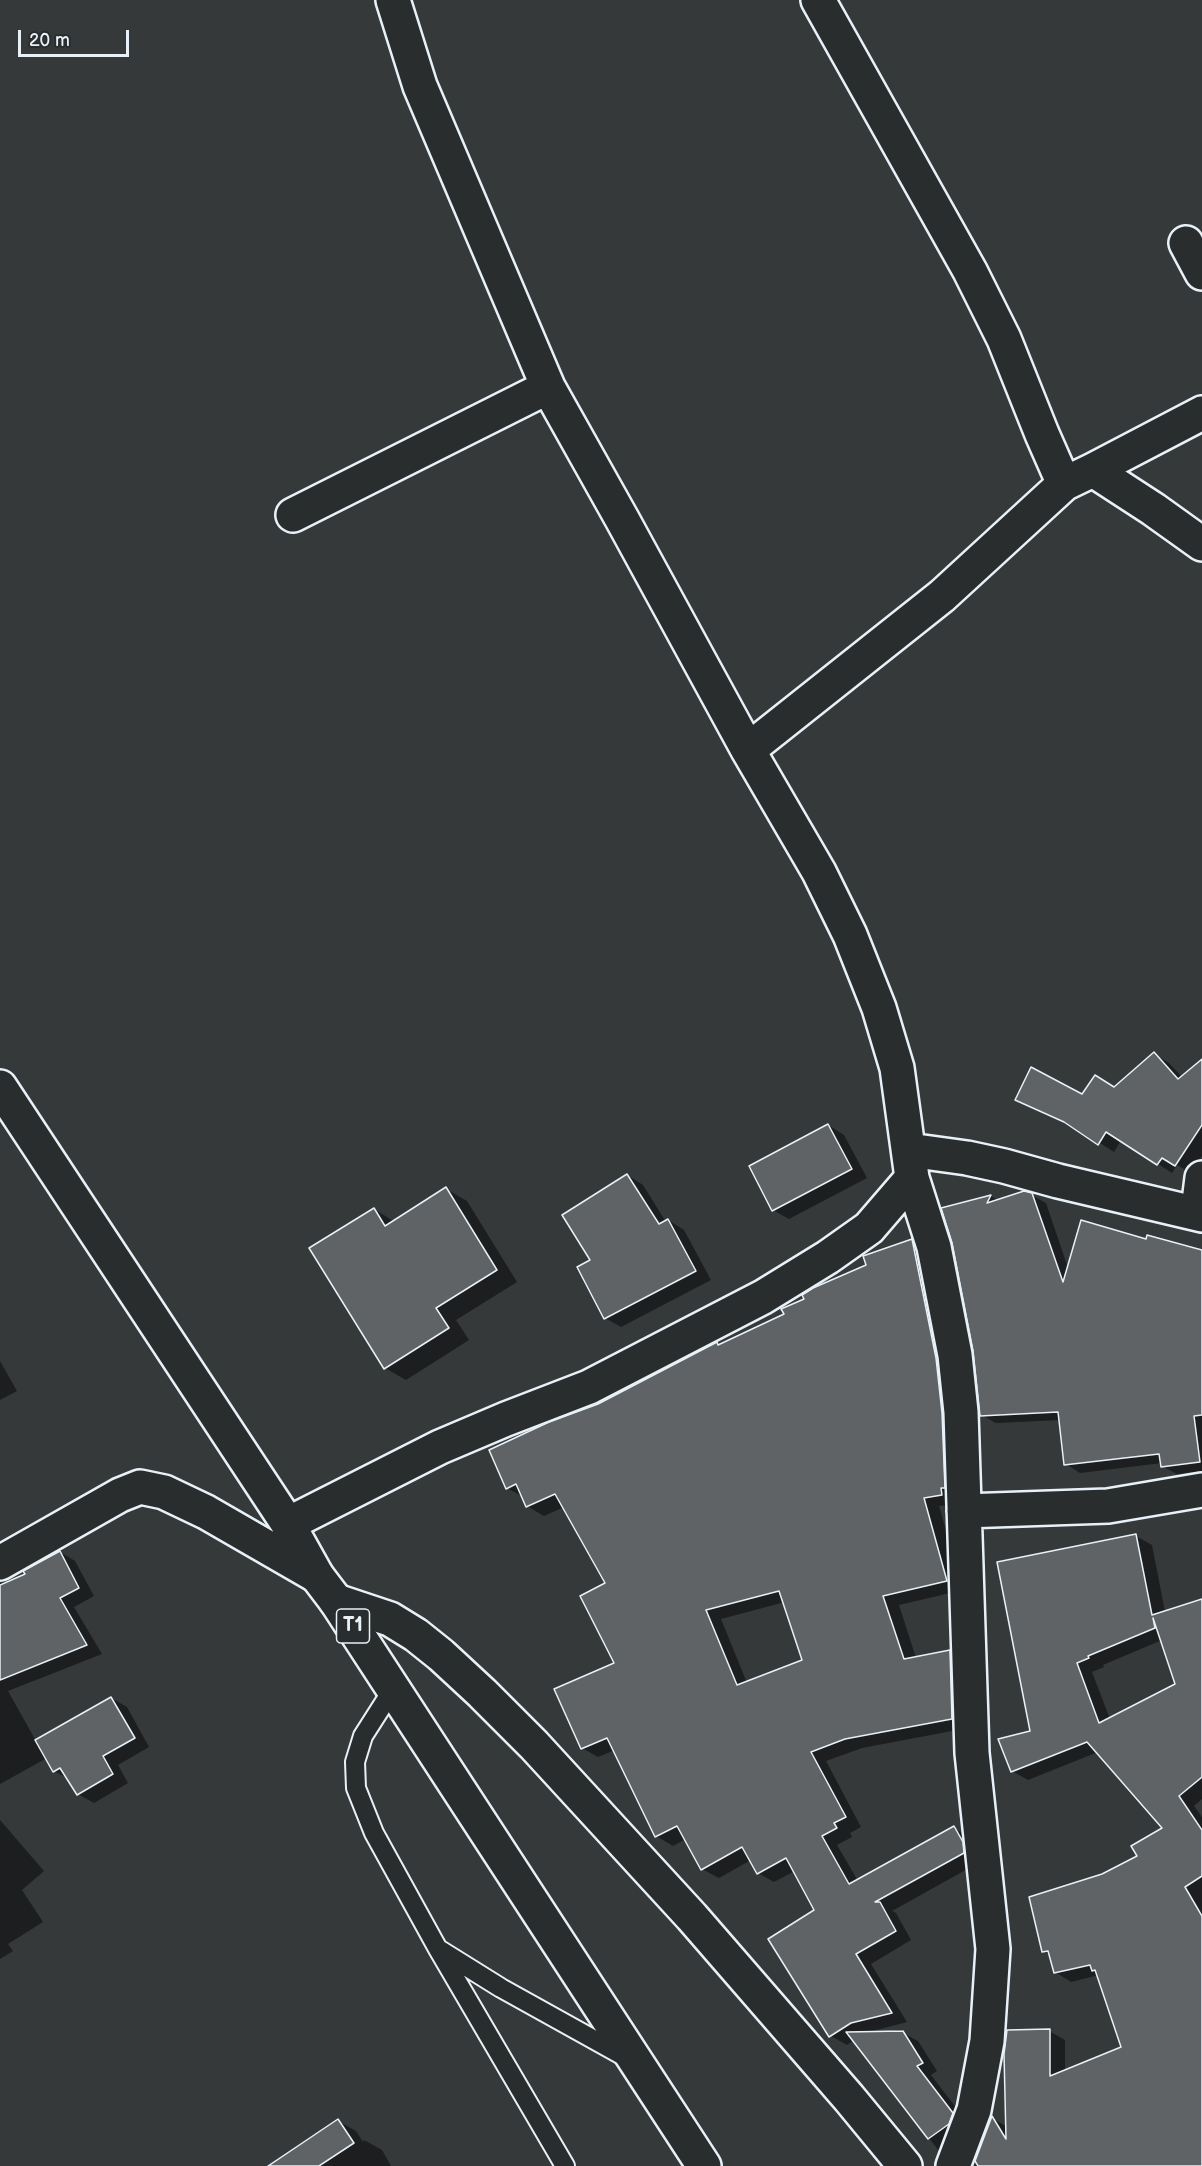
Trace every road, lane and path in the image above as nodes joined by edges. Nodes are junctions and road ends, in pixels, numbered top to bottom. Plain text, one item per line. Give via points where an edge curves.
1 (393, 0) edge
2 (818, 0) edge
3 (1186, 243) dead end
4 (1202, 273) edge
5 (548, 387) junction
6 (1202, 413) edge
7 (1078, 477) junction
8 (293, 515) dead end
9 (1202, 544) edge
10 (748, 750) junction
11 (0, 1087) edge
12 (910, 1164) junction
13 (1202, 1178) edge
14 (1202, 1202) edge
15 (1202, 1215) edge
16 (1202, 1490) edge
17 (964, 1511) junction
18 (288, 1524) junction
19 (0, 1563) edge
20 (326, 1588) junction
21 (393, 1689) junction
22 (438, 1949) junction
23 (636, 2063) junction
24 (565, 2166) edge
25 (704, 2166) edge
26 (905, 2166) edge
27 (953, 2166) edge

1 - 5 main road via 420,86
2 - 7 main road via 970,271 1004,339 1042,434
3 - 4 main road
5 - 8 main road
5 - 10 main road
6 - 7 main road
7 - 9 main road via 1153,508
7 - 10 main road via 942,596
10 - 12 main road via 819,872 879,1008 897,1068
11 - 18 main road, T1
12 - 15 main road via 967,1158
12 - 17 main road via 934,1246 954,1356 962,1412
12 - 18 main road via 869,1228 763,1297 589,1387 440,1447
13 - 14 main road
16 - 17 main road via 1108,1506
17 - 27 main road via 972,1753 993,1949 987,2041 974,2110
18 - 20 main road, T1
19 - 20 main road via 140,1487 164,1492 206,1512
20 - 21 main road, T1
20 - 26 main road via 416,1635 482,1693 692,1917
21 - 22 lane via 363,1736 355,1762 356,1788 374,1833
21 - 23 main road, T1
22 - 23 lane
22 - 24 lane
23 - 25 main road, T1

